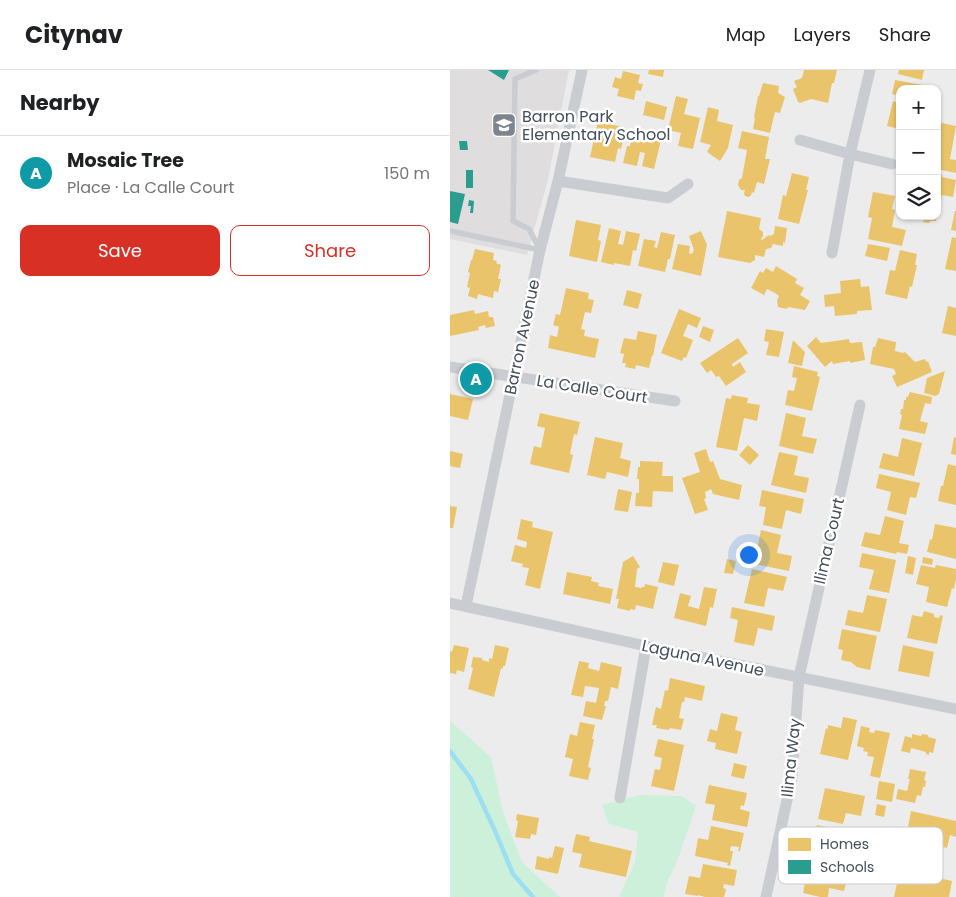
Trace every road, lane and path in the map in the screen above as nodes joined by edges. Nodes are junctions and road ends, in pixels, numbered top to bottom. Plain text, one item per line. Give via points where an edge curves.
1 (536, 70) edge
2 (582, 70) edge
3 (870, 70) edge
4 (800, 140) dead end
5 (850, 154) junction
6 (892, 164) dead end
7 (558, 181) junction
8 (688, 184) dead end
9 (450, 231) edge
10 (540, 250) junction
11 (832, 253) dead end
12 (450, 367) edge
13 (514, 377) junction
14 (675, 401) dead end
15 (860, 405) dead end
16 (450, 603) edge
17 (466, 606) junction
18 (646, 646) junction
19 (799, 677) junction
20 (956, 709) edge
21 (620, 798) dead end
22 (781, 827) edge
23 (778, 842) edge
24 (766, 897) edge

1 - 10 lane via 515,79 513,221 529,229
2 - 7 street, Barron Avenue
3 - 5 street
4 - 5 street
5 - 6 street
5 - 11 street
7 - 8 street via 668,198
7 - 10 street, Barron Avenue
9 - 10 lane
10 - 13 street, Barron Avenue
12 - 13 street, La Calle Court
13 - 14 street, La Calle Court
13 - 17 street, Barron Avenue
15 - 19 street, Ilima Court
16 - 17 street, Laguna Avenue
17 - 18 street, Laguna Avenue
18 - 19 street, Laguna Avenue
18 - 21 street
19 - 20 street, Laguna Avenue
19 - 22 street, Ilima Way via 792,777
23 - 24 street, Ilima Way

